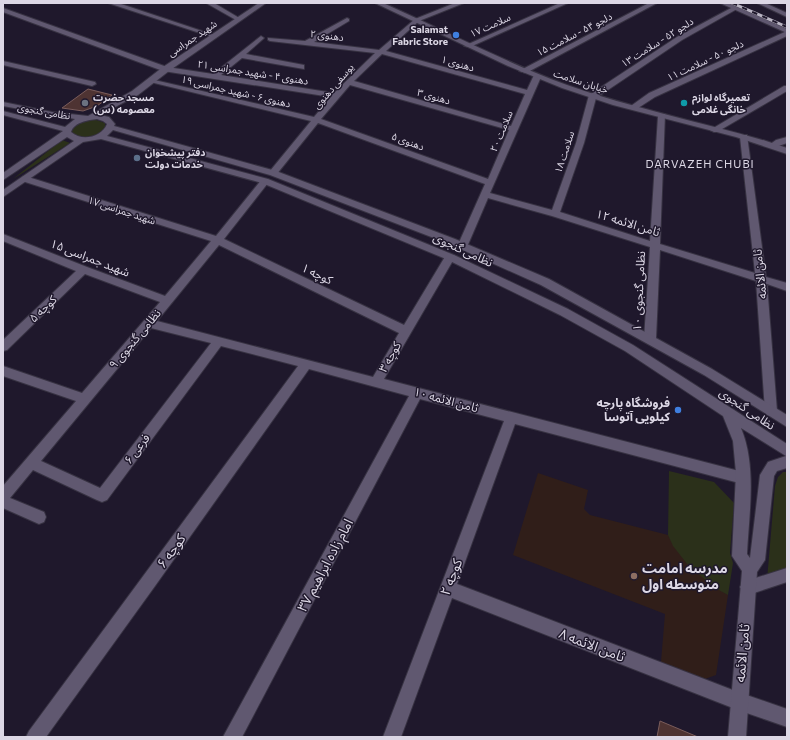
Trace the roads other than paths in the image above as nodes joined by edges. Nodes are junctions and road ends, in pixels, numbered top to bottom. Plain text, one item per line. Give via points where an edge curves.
1 (111, 3) edge
2 (209, 3) edge
3 (262, 3) edge
4 (378, 3) edge
5 (461, 3) edge
6 (565, 3) edge
7 (654, 3) edge
8 (723, 3) edge
9 (760, 3) edge
10 (735, 8) junction
11 (3, 10) edge
12 (787, 15) edge
13 (238, 19) junction
14 (347, 20) dead end
15 (417, 20) junction
16 (787, 32) edge
17 (214, 36) junction
18 (261, 38) dead end
19 (270, 39) dead end
20 (307, 43) junction
21 (468, 46) junction
22 (381, 52) junction
23 (240, 55) junction
24 (3, 63) edge
25 (301, 67) dead end
26 (166, 69) junction
27 (523, 71) junction
28 (216, 76) junction
29 (537, 77) junction
30 (150, 81) junction
31 (348, 82) junction
32 (92, 84) dead end
33 (787, 88) edge
34 (135, 93) junction
35 (529, 93) junction
36 (336, 96) junction
37 (592, 96) junction
38 (3, 104) edge
39 (632, 108) junction
40 (3, 113) edge
41 (662, 116) junction
42 (88, 118) junction
43 (316, 120) junction
44 (111, 126) junction
45 (514, 129) junction
46 (714, 130) junction
47 (67, 131) junction
48 (98, 136) junction
49 (744, 137) junction
50 (82, 140) junction
51 (787, 140) edge
52 (773, 146) junction
53 (787, 150) edge
54 (3, 177) edge
55 (269, 177) junction
56 (25, 179) junction
57 (491, 183) junction
58 (3, 194) edge
59 (486, 195) junction
60 (555, 214) junction
61 (3, 237) edge
62 (218, 240) junction
63 (655, 245) junction
64 (462, 247) junction
65 (450, 257) junction
66 (83, 270) junction
67 (761, 278) junction
68 (787, 287) edge
69 (168, 301) junction
70 (149, 323) junction
71 (405, 331) junction
72 (650, 339) junction
73 (219, 341) junction
74 (3, 347) edge
75 (306, 364) junction
76 (3, 370) edge
77 (376, 382) junction
78 (417, 393) junction
79 (86, 399) junction
80 (726, 410) junction
81 (771, 412) junction
82 (511, 418) junction
83 (787, 422) edge
84 (787, 451) edge
85 (787, 462) edge
86 (32, 463) junction
87 (743, 478) junction
88 (3, 496) edge
89 (3, 501) edge
90 (39, 517) dead end
91 (750, 569) junction
92 (787, 575) edge
93 (748, 587) junction
94 (447, 588) junction
95 (738, 701) junction
96 (787, 718) edge
97 (35, 737) edge
98 (232, 737) edge
99 (392, 737) edge
100 (737, 737) edge

1 - 17 street
2 - 13 street
3 - 13 street, شهید جمراسی
4 - 15 street, خیابان سلامت
5 - 15 street
6 - 21 street, سلامت ۱۷
7 - 27 street, دلجو ۵۴ - سلامت ۱۵
8 - 10 street
9 - 12 street
10 - 16 street
10 - 37 street, دلجو ۵۲ - سلامت ۱۳ via 704,24
11 - 26 street, دهنوی ۴ - شهید جمراسی ۲۱
13 - 17 street, شهید جمراسی
14 - 20 street
15 - 21 street, خیابان سلامت
15 - 22 street, یوسفی دهنوی
16 - 39 street, دلجو ۵۰ - سلامت ۱۱
17 - 26 street, شهید جمراسی
18 - 23 street
19 - 20 street, دهنوی ۲
20 - 22 street, دهنوی ۲
21 - 27 street, خیابان سلامت
22 - 31 street, یوسفی دهنوی
22 - 35 street, دهنوی ۱
23 - 25 street
23 - 28 street
24 - 32 street
26 - 28 street, دهنوی ۴ - شهید جمراسی ۲۱
26 - 30 street, شهید جمراسی
27 - 29 street, خیابان سلامت
28 - 36 street, دهنوی ۴ - شهید جمراسی ۲۱
29 - 35 street, سلامت ۲۰
29 - 37 street, خیابان سلامت
30 - 34 street, شهید جمراسی
30 - 43 street, دهنوی ۶ - شهید جمراسی ۱۹
31 - 36 street, یوسفی دهنوی
31 - 45 street, دهنوی ۳
33 - 46 street
34 - 42 street
34 - 44 street via 117,113
35 - 45 street, سلامت ۲۰
36 - 43 street, یوسفی دهنوی
37 - 39 street, خیابان سلامت
37 - 60 street, سلامت ۱۸ via 580,142
38 - 42 street, نظامی گنجوی
39 - 41 street, خیابان سلامت
40 - 47 street, نظامی گنجوی
41 - 46 street, خیابان سلامت
41 - 63 street, نظامی گنجوی ۱۰
42 - 44 street, نظامی گنجوی via 102,118
42 - 47 street via 74,123
43 - 55 street, یوسفی دهنوی
43 - 57 street, دهنوی ۵
44 - 48 street
44 - 55 street, نظامی گنجوی
45 - 57 street, سلامت ۲۰
46 - 49 street, خیابان سلامت
47 - 50 street, نظامی گنجوی via 72,138
47 - 54 street
48 - 50 street
48 - 55 street, نظامی گنجوی
49 - 52 street, خیابان سلامت
49 - 67 street, ثامن الائمه
50 - 56 street
51 - 52 street
52 - 53 street, خیابان سلامت
55 - 62 street, نظامی گنجوی ۹
55 - 64 street, نظامی گنجوی via 326,192
55 - 65 street, نظامی گنجوی
56 - 58 street
56 - 62 street, شهید جمراسی ۱۷
57 - 59 street, سلامت ۲۰
59 - 60 street, ثامن الائمه ۱۲
59 - 64 street, سلامت ۲۰
60 - 63 street, ثامن الائمه ۱۲
61 - 66 street, شهید جمراسی ۱۵
62 - 69 street, نظامی گنجوی ۹
62 - 71 street, کوچه ۱
63 - 67 street, ثامن الائمه ۱۲
63 - 72 street, نظامی گنجوی ۱۰
64 - 72 street, نظامی گنجوی via 545,282
65 - 71 street, کوچه ۳
65 - 80 street, نظامی گنجوی via 584,323 629,348
66 - 69 street, شهید جمراسی ۱۵
66 - 74 street, کوچه ۵
67 - 68 street, ثامن الائمه ۱۲
67 - 81 street, ثامن الائمه
69 - 70 street, نظامی گنجوی ۹
70 - 73 street, ثامن الائمه ۱۰
70 - 79 street, نظامی گنجوی ۹
71 - 77 street, کوچه ۳
72 - 81 street, نظامی گنجوی
73 - 75 street, ثامن الائمه ۱۰
73 - 86 street, فرعی ۶ via 102,496
75 - 77 street, ثامن الائمه ۱۰
75 - 97 street, کوچه ۶
76 - 79 street
77 - 78 street, ثامن الائمه ۱۰
78 - 82 street, ثامن الائمه ۱۰
78 - 98 street, امام زاده ابراهیم ۳۷
79 - 86 street, نظامی گنجوی ۹
80 - 84 street, نظامی گنجوی
80 - 87 street via 740,446
81 - 83 street, نظامی گنجوی
82 - 87 street, ثامن الائمه ۱۰
82 - 94 street, کوچه ۲
85 - 91 street via 772,466 767,475 758,560
86 - 88 street, نظامی گنجوی ۹
87 - 91 street via 739,556
89 - 90 street
91 - 93 street, ثامن الائمه
92 - 93 street
93 - 95 street, ثامن الائمه
94 - 95 street, ثامن الائمه ۸
94 - 99 street, کوچه ۲
95 - 96 street, ثامن الائمه ۸
95 - 100 street, ثامن الائمه

